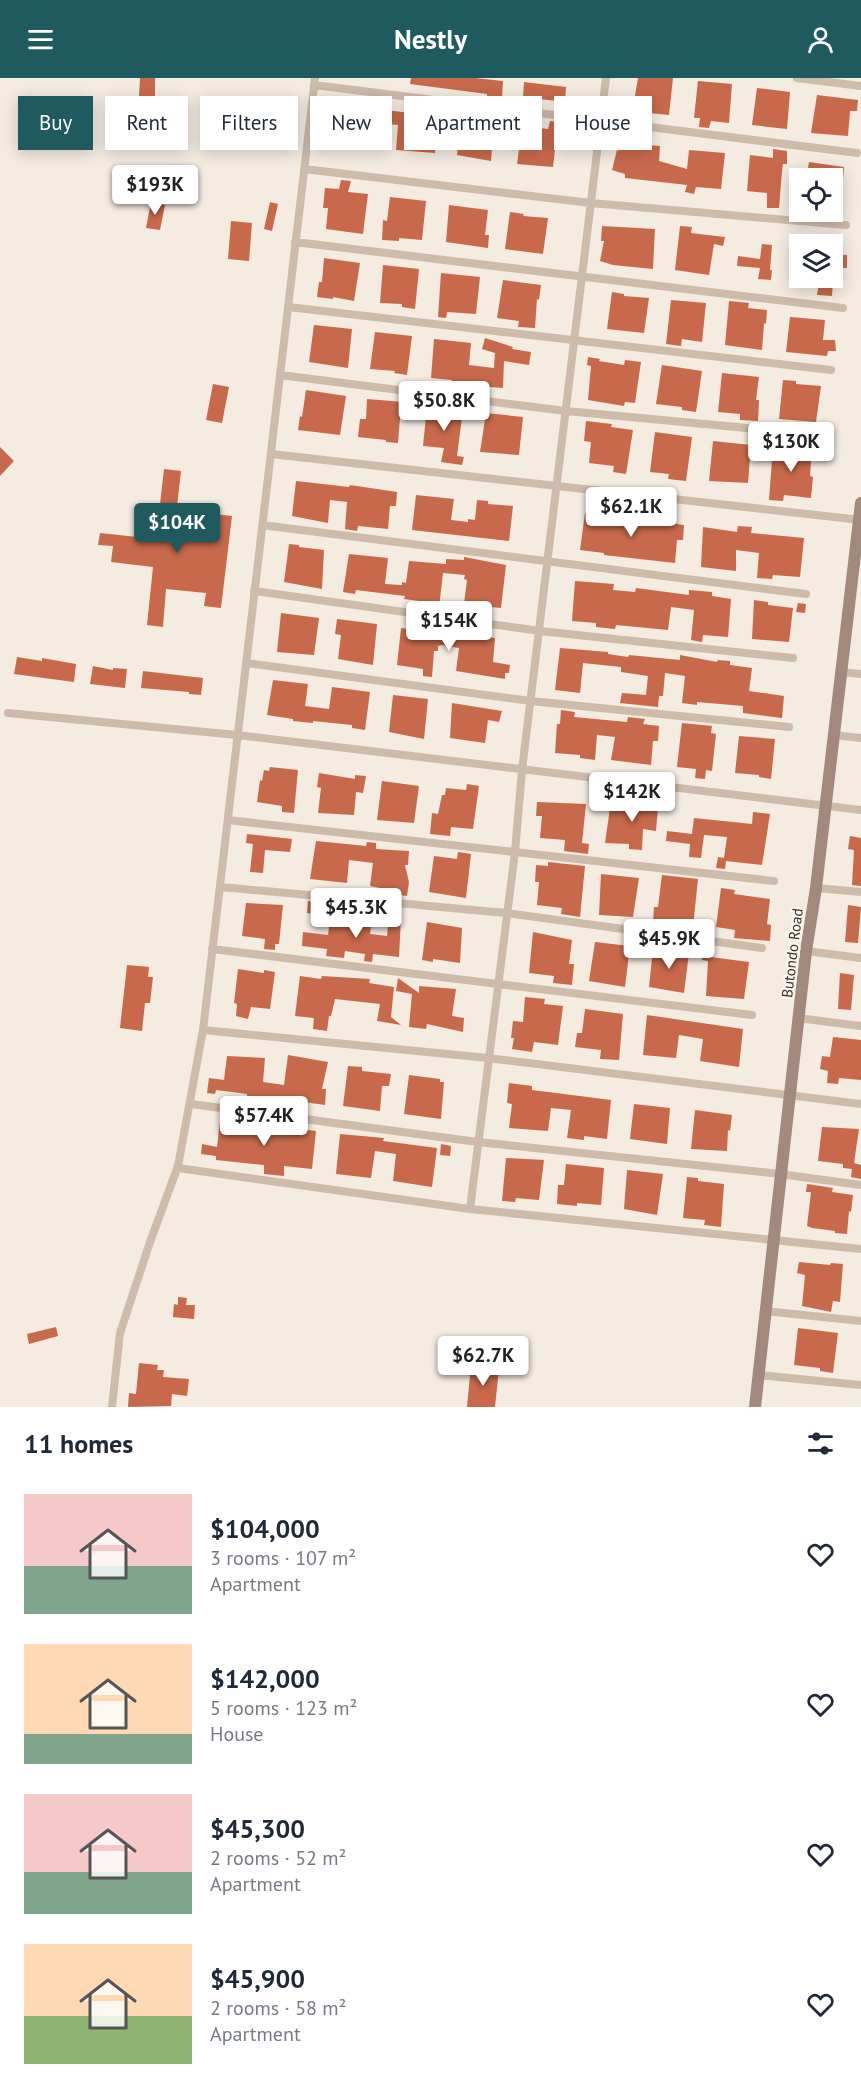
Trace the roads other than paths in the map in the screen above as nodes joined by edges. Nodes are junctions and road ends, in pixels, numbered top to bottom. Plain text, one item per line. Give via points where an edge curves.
1 (606, 78) edge
2 (797, 78) edge
3 (314, 82) edge
4 (861, 86) edge
5 (604, 96) edge
6 (554, 115) edge
7 (652, 127) edge
8 (597, 150) edge
9 (856, 153) dead end
10 (304, 169) junction
11 (591, 203) junction
12 (846, 225) dead end
13 (296, 242) junction
14 (582, 276) junction
15 (288, 307) junction
16 (843, 308) dead end
17 (575, 342) junction
18 (831, 370) dead end
19 (280, 375) junction
20 (566, 411) junction
21 (822, 435) dead end
22 (271, 454) junction
23 (556, 486) junction
24 (861, 503) edge
25 (860, 520) edge
26 (262, 525) junction
27 (548, 562) junction
28 (254, 591) junction
29 (806, 594) dead end
30 (855, 600) edge
31 (540, 631) junction
32 (793, 658) dead end
33 (246, 663) junction
34 (841, 672) junction
35 (861, 674) edge
36 (531, 701) junction
37 (8, 713) dead end
38 (789, 727) dead end
39 (237, 735) junction
40 (833, 735) junction
41 (861, 738) edge
42 (522, 770) junction
43 (826, 806) junction
44 (861, 810) edge
45 (228, 820) junction
46 (515, 852) junction
47 (774, 881) dead end
48 (220, 887) junction
49 (816, 888) junction
50 (861, 892) edge
51 (506, 913) junction
52 (762, 948) dead end
53 (212, 949) junction
54 (806, 951) junction
55 (861, 958) edge
56 (497, 984) junction
57 (752, 1015) dead end
58 (798, 1018) junction
59 (861, 1026) edge
60 (203, 1030) junction
61 (488, 1058) junction
62 (790, 1096) junction
63 (191, 1104) junction
64 (861, 1104) edge
65 (478, 1142) junction
66 (178, 1168) junction
67 (780, 1174) junction
68 (861, 1185) edge
69 (470, 1209) junction
70 (773, 1239) junction
71 (861, 1249) edge
72 (765, 1311) junction
73 (861, 1321) edge
74 (758, 1375) junction
75 (861, 1385) edge
76 (112, 1407) edge
77 (754, 1407) edge

1 - 5 street
2 - 4 street
3 - 6 street
3 - 10 street
7 - 9 street
8 - 11 street
10 - 11 street
10 - 13 street
11 - 12 street
11 - 14 street
13 - 14 street
13 - 15 street
14 - 16 street
14 - 17 street
15 - 17 street
15 - 19 street
17 - 18 street
17 - 20 street
19 - 20 street
19 - 22 street
20 - 21 street
20 - 23 street
22 - 23 street
22 - 26 street
23 - 25 street
23 - 27 street
24 - 25 street, Butondo Road
25 - 30 street, Butondo Road
26 - 27 street
26 - 28 street
27 - 29 street
27 - 31 street
28 - 31 street
28 - 33 street
30 - 34 street, Butondo Road
31 - 32 street
31 - 36 street
33 - 36 street
33 - 39 street
34 - 35 street
34 - 40 street, Butondo Road
36 - 38 street
36 - 42 street
37 - 39 street
39 - 42 street
39 - 45 street
40 - 41 street
40 - 43 street, Butondo Road
42 - 43 street
42 - 46 street
43 - 44 street
43 - 49 street, Butondo Road
45 - 46 street
45 - 48 street
46 - 47 street
46 - 51 street
48 - 51 street
48 - 53 street
49 - 50 street
49 - 54 street, Butondo Road
51 - 52 street
51 - 56 street
53 - 56 street
53 - 60 street
54 - 55 street
54 - 58 street, Butondo Road
56 - 57 street
56 - 61 street
58 - 59 street
58 - 62 street, Butondo Road
60 - 61 street
60 - 63 street
61 - 62 street
61 - 65 street
62 - 64 street
62 - 67 street, Butondo Road
63 - 65 street
63 - 66 street
65 - 67 street
65 - 69 street
66 - 69 street
66 - 76 street via 120,1333
67 - 68 street
67 - 70 street, Butondo Road
69 - 70 street
70 - 71 street
70 - 72 street, Butondo Road
72 - 73 street
72 - 74 street, Butondo Road
74 - 75 street
74 - 77 street, Butondo Road

